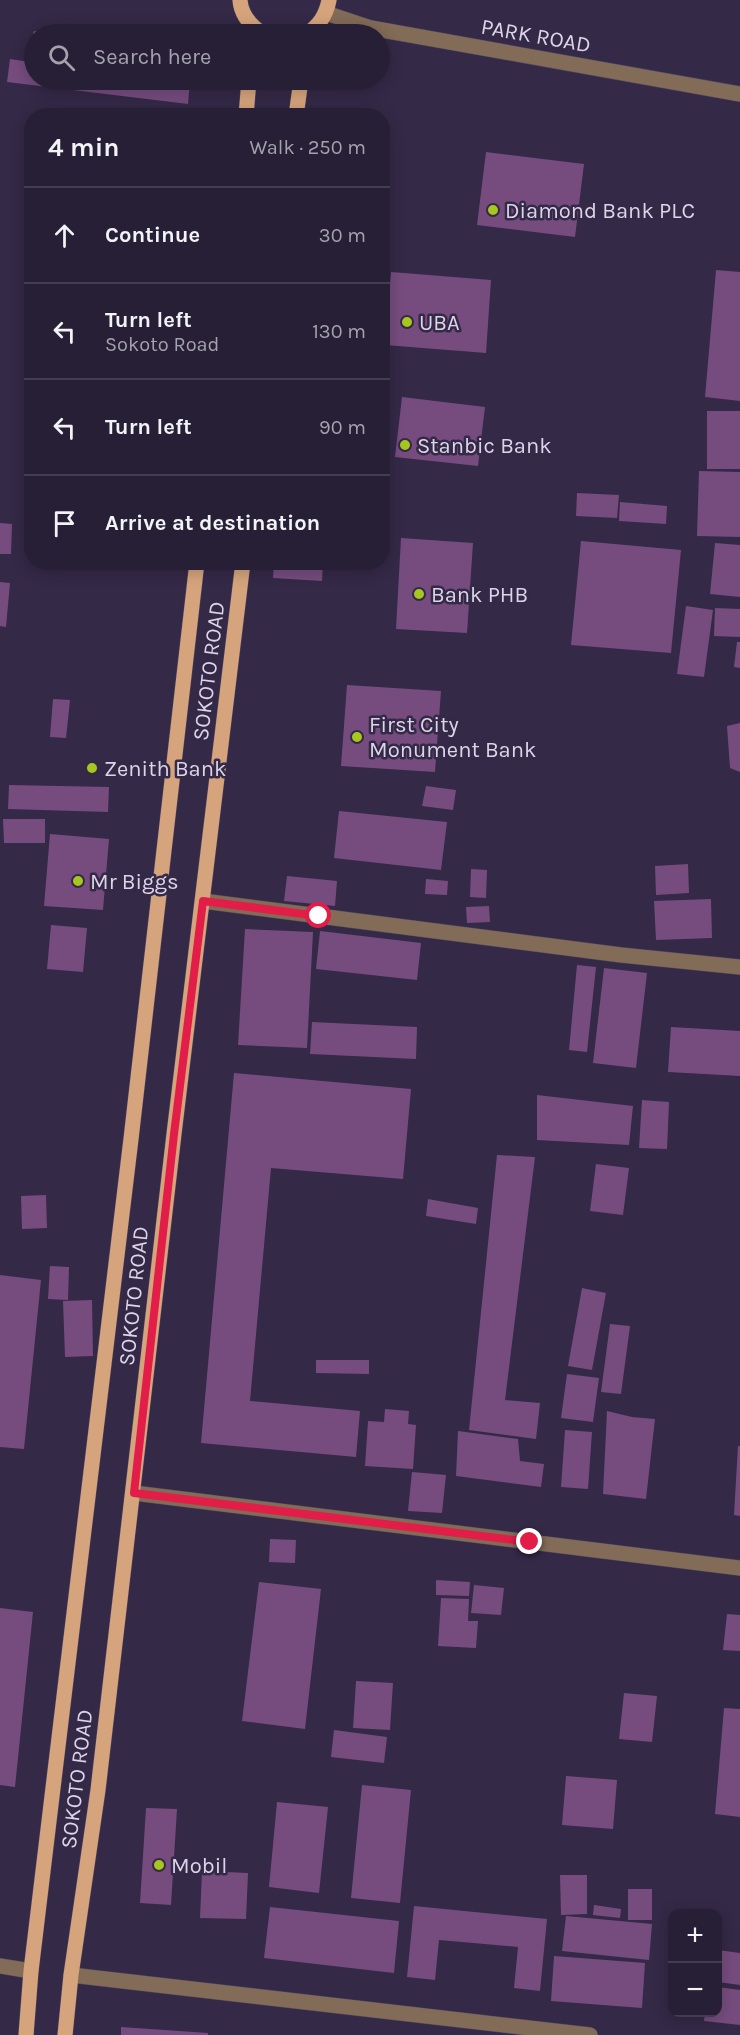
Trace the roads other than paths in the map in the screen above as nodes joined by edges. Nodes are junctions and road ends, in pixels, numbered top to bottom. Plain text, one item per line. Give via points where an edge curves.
1 (240, 0) edge
2 (328, 6) edge
3 (250, 24) edge
4 (319, 24) edge
5 (363, 24) edge
6 (390, 31) edge
7 (248, 90) edge
8 (300, 90) edge
9 (740, 94) edge
10 (247, 108) edge
11 (298, 108) edge
12 (196, 570) edge
13 (242, 570) edge
14 (203, 901) junction
15 (740, 967) edge
16 (134, 1493) junction
17 (740, 1568) edge
18 (0, 1966) edge
19 (31, 1971) junction
20 (71, 1975) junction
21 (26, 2035) edge
22 (65, 2035) edge
23 (590, 2035) edge

1 - 3 main road
2 - 4 main road
2 - 5 street, PARK ROAD
6 - 9 street, PARK ROAD
7 - 10 main road
8 - 11 main road
12 - 19 main road, SOKOTO ROAD
13 - 14 main road, SOKOTO ROAD
14 - 15 street
14 - 16 main road, SOKOTO ROAD
16 - 17 street
16 - 20 main road, SOKOTO ROAD
18 - 19 street
19 - 21 main road, SOKOTO ROAD
20 - 22 main road, SOKOTO ROAD
20 - 23 street

